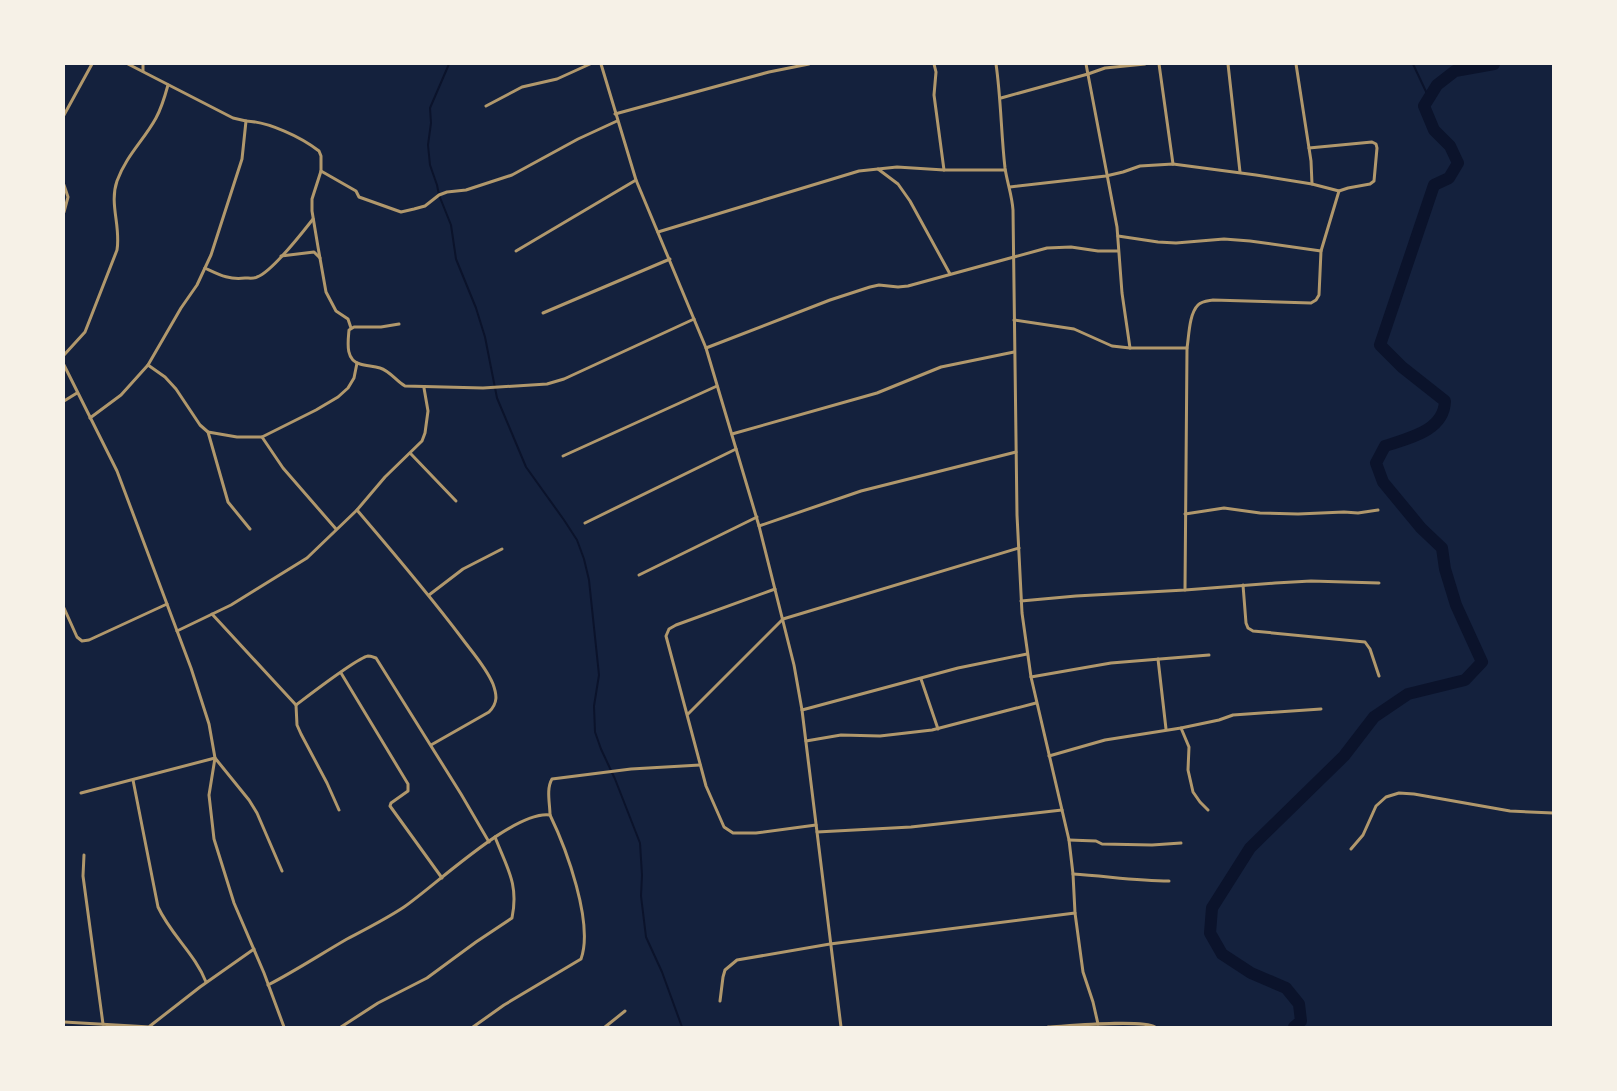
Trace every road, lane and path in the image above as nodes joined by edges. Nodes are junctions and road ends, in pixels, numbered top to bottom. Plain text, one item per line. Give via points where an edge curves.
1 (92, 64) edge
2 (128, 64) edge
3 (143, 64) edge
4 (590, 64) edge
5 (601, 64) edge
6 (809, 64) edge
7 (934, 64) edge
8 (996, 64) edge
9 (1086, 64) edge
10 (1145, 64) edge
11 (1159, 64) edge
12 (1228, 64) edge
13 (1296, 64) edge
14 (143, 71) junction
15 (1088, 74) junction
16 (168, 85) junction
17 (1001, 98) junction
18 (486, 106) dead end
19 (615, 114) junction
20 (64, 115) edge
21 (246, 121) junction
22 (617, 121) junction
23 (1309, 148) junction
24 (1173, 164) junction
25 (877, 169) junction
26 (944, 170) junction
27 (1005, 170) junction
28 (321, 171) junction
29 (1240, 172) junction
30 (1106, 176) junction
31 (636, 180) junction
32 (1312, 184) junction
33 (64, 185) edge
34 (1010, 187) junction
35 (1339, 191) junction
36 (64, 212) edge
37 (314, 219) junction
38 (658, 232) junction
39 (1118, 236) junction
40 (1118, 251) junction
41 (516, 252) dead end
42 (1321, 252) junction
43 (1013, 256) junction
44 (280, 257) junction
45 (320, 258) junction
46 (670, 259) junction
47 (205, 268) junction
48 (950, 274) junction
49 (543, 313) dead end
50 (694, 319) junction
51 (1014, 320) junction
52 (399, 324) dead end
53 (351, 328) junction
54 (706, 348) junction
55 (1130, 348) junction
56 (1187, 348) junction
57 (1014, 352) junction
58 (64, 355) edge
59 (357, 363) junction
60 (64, 365) edge
61 (148, 365) junction
62 (717, 386) junction
63 (424, 388) junction
64 (77, 393) junction
65 (64, 402) edge
66 (90, 418) junction
67 (208, 432) junction
68 (732, 434) junction
69 (262, 436) junction
70 (736, 449) junction
71 (1016, 452) junction
72 (411, 454) junction
73 (563, 456) dead end
74 (456, 501) dead end
75 (357, 510) junction
76 (1378, 510) dead end
77 (1186, 514) junction
78 (757, 517) junction
79 (585, 523) dead end
80 (759, 526) junction
81 (250, 529) dead end
82 (336, 529) junction
83 (1019, 548) junction
84 (502, 549) dead end
85 (639, 575) dead end
86 (1379, 583) dead end
87 (1243, 585) junction
88 (775, 589) junction
89 (1185, 590) junction
90 (429, 595) junction
91 (1021, 602) junction
92 (167, 604) junction
93 (64, 608) edge
94 (212, 614) junction
95 (783, 619) junction
96 (177, 630) junction
97 (1027, 654) junction
98 (1209, 655) dead end
99 (1158, 659) junction
100 (341, 673) junction
101 (1379, 676) dead end
102 (1031, 677) junction
103 (921, 679) junction
104 (1036, 703) junction
105 (296, 705) junction
106 (1321, 709) dead end
107 (802, 710) junction
108 (688, 714) junction
109 (1181, 728) junction
110 (938, 729) junction
111 (1166, 730) junction
112 (806, 741) junction
113 (431, 745) junction
114 (1049, 756) junction
115 (215, 758) junction
116 (700, 765) junction
117 (133, 780) junction
118 (81, 793) dead end
119 (338, 810) dead end
120 (1062, 810) junction
121 (1208, 810) dead end
122 (1553, 812) edge
123 (550, 815) junction
124 (816, 825) junction
125 (817, 832) junction
126 (495, 838) junction
127 (1069, 840) junction
128 (489, 842) junction
129 (1181, 843) dead end
130 (1351, 849) dead end
131 (84, 855) dead end
132 (282, 870) dead end
133 (1074, 874) junction
134 (442, 878) junction
135 (1169, 881) dead end
136 (1075, 914) junction
137 (830, 944) junction
138 (254, 949) junction
139 (206, 982) junction
140 (268, 985) junction
141 (720, 1001) dead end
142 (625, 1011) dead end
143 (64, 1022) edge
144 (103, 1024) junction
145 (1098, 1024) junction
146 (1089, 1026) edge
147 (150, 1027) edge
148 (284, 1027) edge
149 (341, 1027) edge
150 (473, 1027) edge
151 (605, 1027) edge
152 (841, 1027) edge
153 (1048, 1027) edge
154 (1155, 1027) edge

1 - 20 street
2 - 14 street
3 - 14 street
4 - 18 street via 557,79 522,87
5 - 19 street
6 - 19 street
7 - 26 street via 934,95
8 - 17 street
9 - 15 street
10 - 15 street via 1105,68
11 - 24 street
12 - 29 street
13 - 23 street
14 - 16 street
15 - 17 street
15 - 30 street
16 - 21 street via 233,118
16 - 58 street via 156,118 132,150 117,180 114,191 119,240 117,250 85,332
17 - 27 street
19 - 22 street
21 - 28 street via 257,121 314,147 321,156
21 - 47 street via 242,159
22 - 28 street via 512,175 439,195 414,210 401,212 359,197 356,190
22 - 31 street
23 - 32 street
23 - 35 street via 1376,144 1374,181
24 - 29 street
24 - 30 street via 1140,166
25 - 26 street
25 - 38 street via 836,177
25 - 48 street via 898,184 910,201
26 - 27 street
27 - 34 street
28 - 37 street via 312,199
29 - 32 street
30 - 34 street
30 - 39 street
31 - 38 street
31 - 41 street
32 - 35 street
33 - 36 street via 68,197
34 - 43 street
35 - 42 street
37 - 44 street
37 - 45 street
38 - 46 street
39 - 40 street
39 - 42 street via 1176,243 1224,239 1250,241
40 - 43 street via 1058,247
40 - 55 street
42 - 56 street via 1316,300 1311,303 1204,302 1197,306 1193,315
43 - 48 street
43 - 51 street
44 - 45 street via 314,252
44 - 47 street via 257,278 233,280
45 - 53 street via 326,292 336,311 348,319
46 - 49 street
46 - 50 street
47 - 61 street
48 - 54 street via 898,288 870,287
50 - 54 street
50 - 63 street via 547,384
51 - 55 street via 1074,329 1112,346
51 - 57 street
52 - 53 street
53 - 59 street via 348,351
54 - 62 street
55 - 56 street
56 - 77 street
57 - 68 street via 941,367 877,393
57 - 71 street
59 - 63 street via 380,368 405,386
59 - 69 street via 354,378 338,397
60 - 64 street
61 - 66 street via 121,395
61 - 67 street via 176,389
62 - 68 street
62 - 73 street
63 - 72 street via 428,411 425,433
64 - 65 street
64 - 66 street
66 - 92 street via 117,471
67 - 69 street via 237,437
67 - 81 street via 228,502
68 - 70 street
69 - 82 street via 283,468
70 - 78 street
70 - 79 street
71 - 80 street via 861,492
71 - 83 street
72 - 74 street
72 - 75 street via 385,477
75 - 82 street
75 - 90 street
76 - 77 street via 1358,514 1298,514 1224,508
77 - 89 street
78 - 80 street
78 - 85 street
80 - 88 street
82 - 94 street via 307,558
83 - 91 street
83 - 95 street
84 - 90 street via 463,569
86 - 87 street via 1311,581
87 - 89 street
87 - 101 street via 1248,628 1365,642
88 - 95 street
88 - 108 street via 676,625 667,632
89 - 91 street
90 - 113 street via 488,674 496,699 489,712
91 - 97 street
92 - 93 street via 82,641
92 - 96 street
94 - 96 street
94 - 105 street
95 - 107 street
95 - 108 street
96 - 115 street via 210,724
97 - 102 street
97 - 103 street
98 - 99 street
99 - 102 street via 1111,663
99 - 111 street
100 - 105 street
100 - 113 street via 365,657 376,658
100 - 134 street via 408,784 408,791 390,806
102 - 104 street
103 - 107 street
103 - 110 street
104 - 110 street
104 - 114 street
105 - 119 street via 297,725
106 - 109 street via 1233,715
107 - 112 street
108 - 116 street
109 - 111 street
109 - 121 street via 1189,747 1188,770 1193,792
110 - 112 street via 880,736 841,735
111 - 114 street via 1105,740
112 - 124 street
113 - 128 street
114 - 120 street
115 - 117 street
115 - 132 street via 257,813
115 - 138 street via 209,795 214,838 234,903
116 - 123 street via 631,769 552,779 549,784
116 - 124 street via 721,822 728,831 756,833
117 - 118 street
117 - 139 street via 158,907 196,960
120 - 125 street via 911,827
120 - 127 street
122 - 130 street via 1510,811 1398,794 1386,797 1376,806 1363,835
123 - 126 street via 533,816
123 - 150 street via 567,854 578,893 583,922 583,954 581,959
124 - 125 street
125 - 137 street
126 - 128 street
126 - 149 street via 515,887 512,918 427,978 378,1003
127 - 129 street via 1102,844
127 - 133 street
128 - 134 street
131 - 144 street via 82,876
133 - 135 street
133 - 136 street
134 - 140 street via 403,908
136 - 137 street
136 - 145 street via 1083,972
137 - 141 street via 737,960 722,977
137 - 152 street
138 - 139 street
138 - 140 street
139 - 147 street
140 - 148 street
142 - 151 street
143 - 144 street
144 - 147 street
145 - 146 street
145 - 154 street via 1147,1024
146 - 153 street

